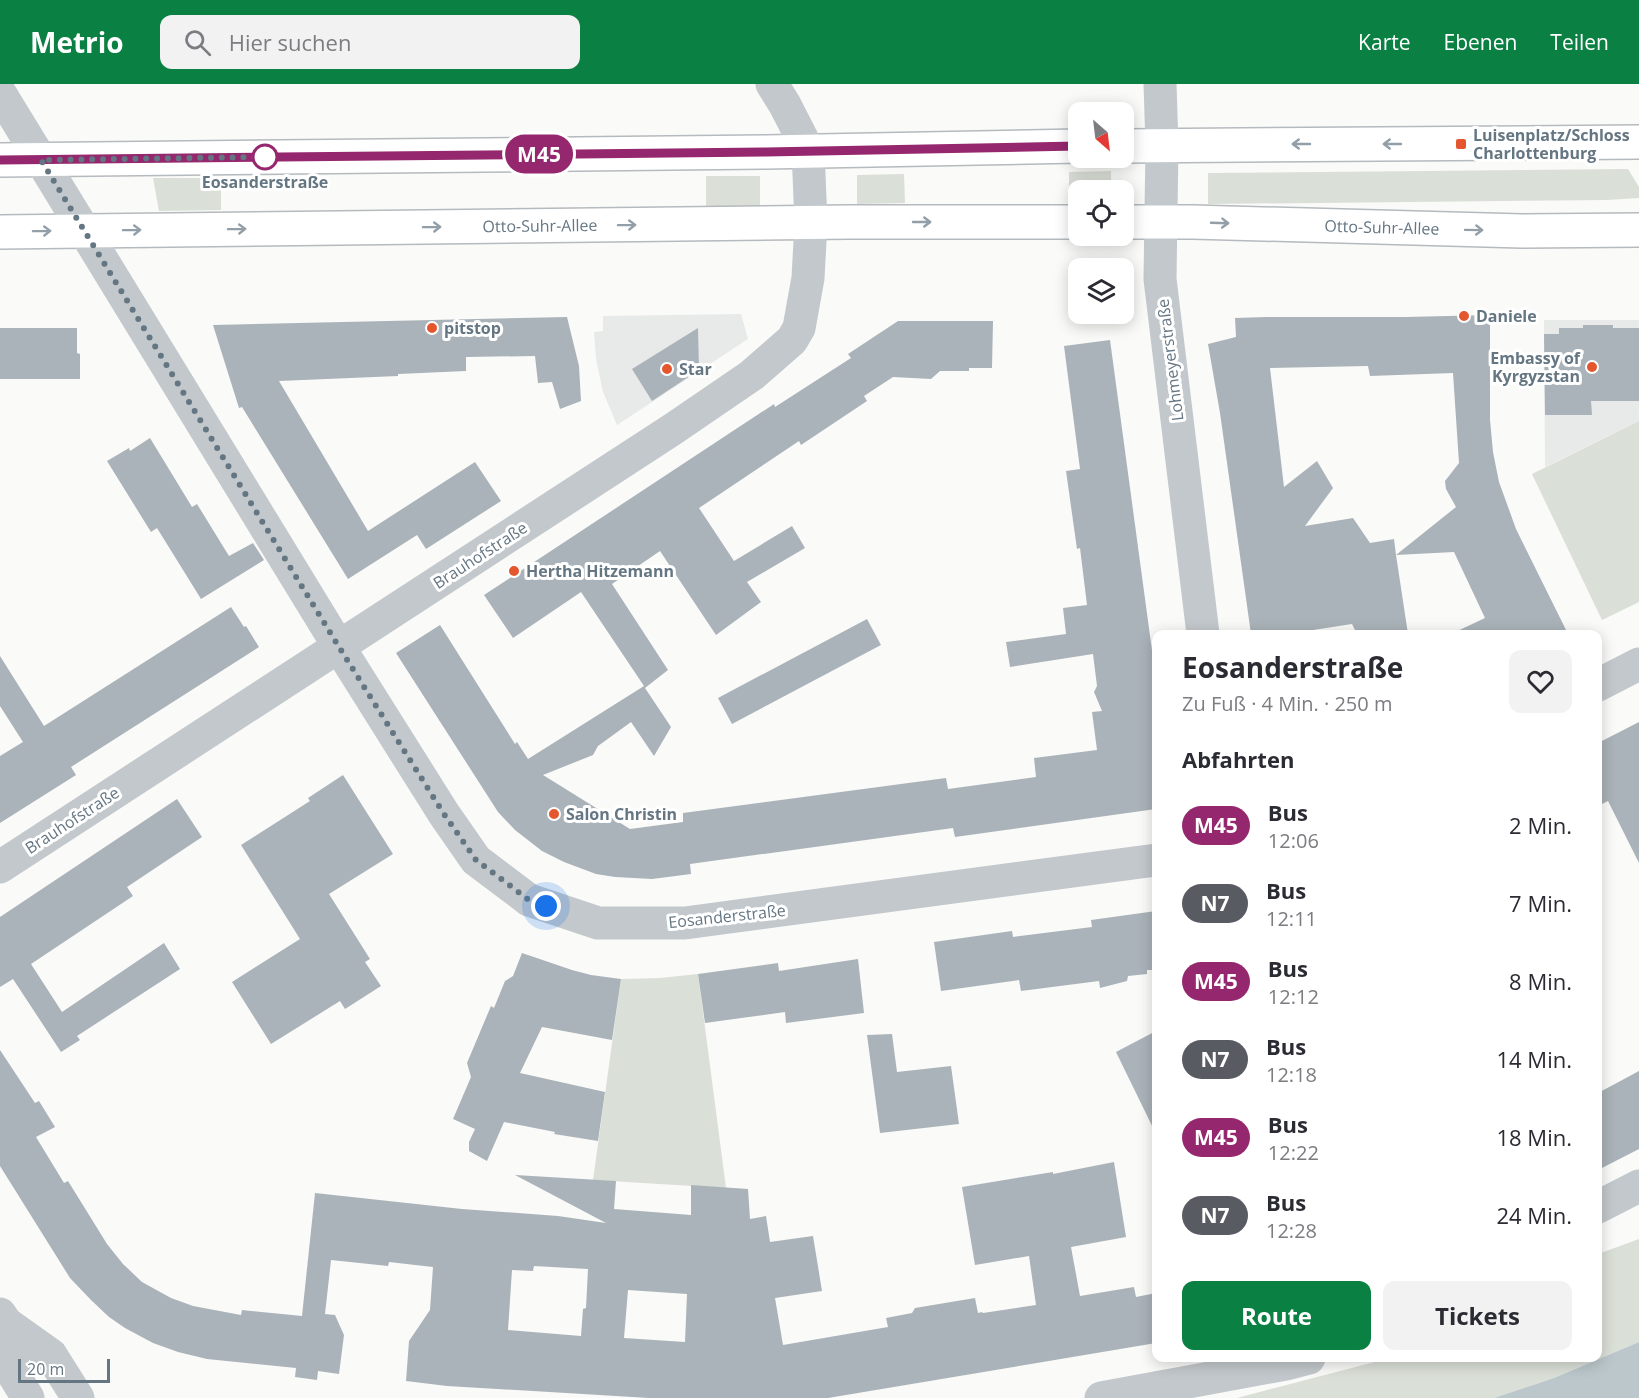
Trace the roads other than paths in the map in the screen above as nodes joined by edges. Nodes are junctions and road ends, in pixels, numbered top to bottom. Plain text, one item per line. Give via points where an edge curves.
1 (772, 84) edge
2 (1160, 84) edge
3 (0, 93) edge
4 (1639, 142) edge
5 (1162, 145) junction
6 (1068, 146) edge
7 (1134, 146) edge
8 (808, 150) junction
9 (0, 160) edge
10 (41, 160) junction
11 (1068, 222) edge
12 (1134, 222) edge
13 (1161, 222) junction
14 (811, 223) junction
15 (1639, 230) edge
16 (85, 231) junction
17 (0, 232) edge
18 (1203, 630) edge
19 (339, 647) junction
20 (1639, 664) edge
21 (1602, 682) edge
22 (1152, 861) edge
23 (0, 867) edge
24 (1639, 1186) edge
25 (1602, 1205) edge
26 (3, 1319) edge
27 (1294, 1362) edge
28 (28, 1398) edge
29 (78, 1398) edge
30 (1101, 1398) edge

1 - 8 street
2 - 5 street, Lohmeyerstraße
3 - 10 street, Eosanderstraße
4 -> 5 main road
5 - 7 main road
5 - 13 street, Lohmeyerstraße
6 - 8 main road
8 - 10 main road
8 - 14 street, Brauhofstraße
9 - 10 main road
10 - 16 street, Eosanderstraße
14 -> 11 main road, Otto-Suhr-Allee
12 - 13 main road, Otto-Suhr-Allee
13 -> 15 main road, Otto-Suhr-Allee
13 - 18 street, Lohmeyerstraße via 1160,279
16 -> 14 main road, Otto-Suhr-Allee
14 - 19 street, Brauhofstraße via 808,278 799,328 792,340 741,383 674,429
17 -> 16 main road, Otto-Suhr-Allee
16 - 19 street, Eosanderstraße
19 - 22 street, Eosanderstraße via 476,860 529,900 598,923 685,923
19 - 23 street, Brauhofstraße
20 - 21 street
24 - 25 street
26 - 28 street via 15,1377
26 - 29 street via 51,1355
27 - 30 street

